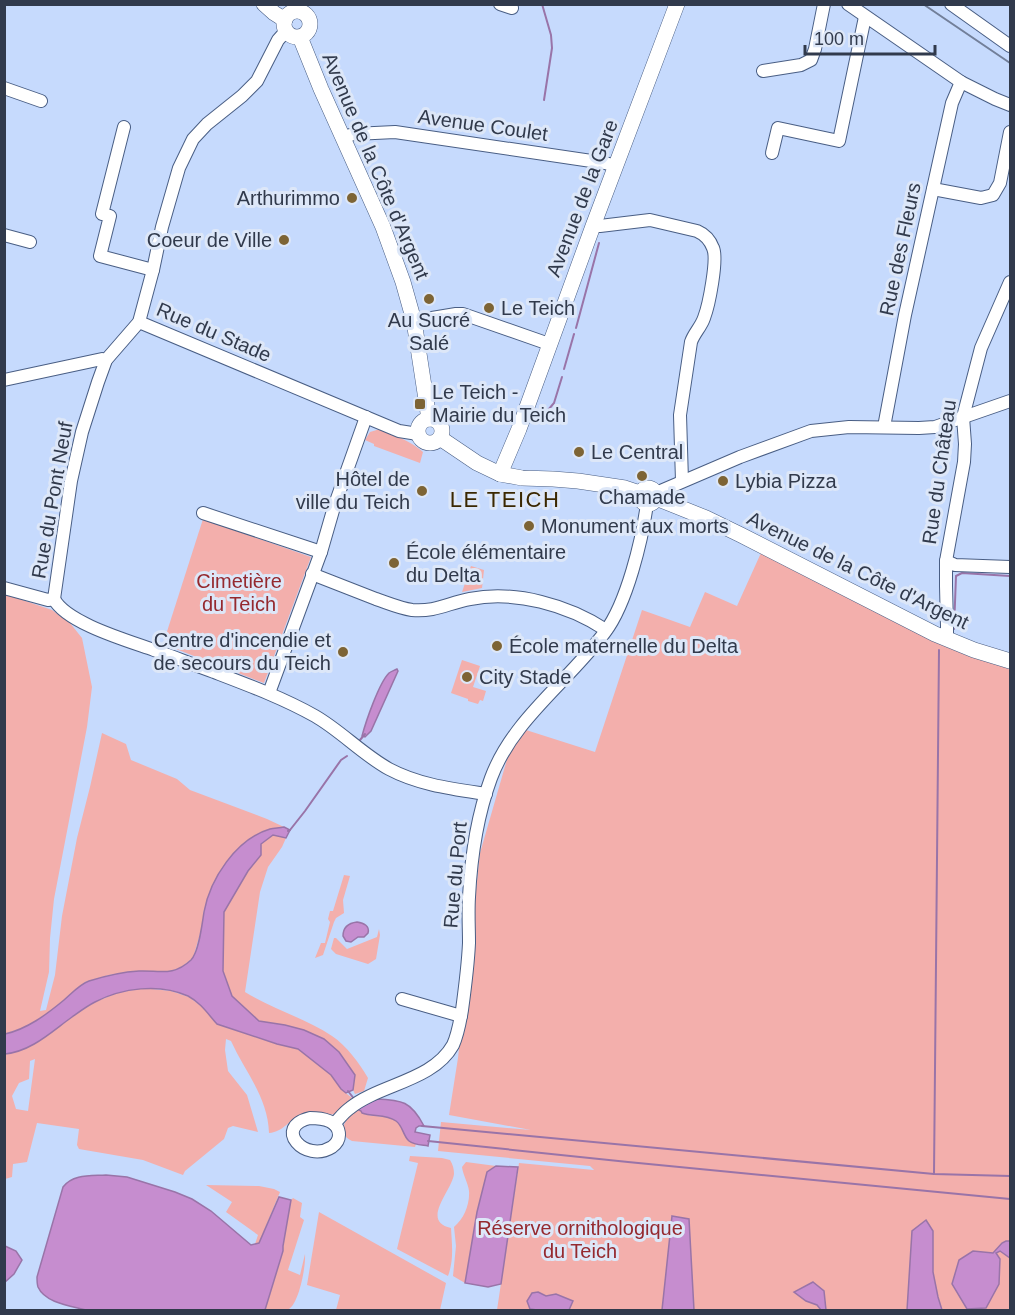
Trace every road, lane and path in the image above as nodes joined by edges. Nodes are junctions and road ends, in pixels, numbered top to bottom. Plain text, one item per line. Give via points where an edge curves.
1 (264, 4) edge
2 (677, 4) edge
3 (824, 4) edge
4 (848, 4) edge
5 (951, 4) edge
6 (865, 17) junction
7 (293, 21) edge
8 (1011, 46) edge
9 (763, 71) dead end
10 (961, 82) junction
11 (4, 88) edge
12 (41, 101) dead end
13 (1011, 105) edge
14 (124, 126) dead end
15 (1011, 132) edge
16 (343, 137) junction
17 (772, 153) dead end
18 (616, 166) junction
19 (933, 189) junction
20 (593, 226) junction
21 (4, 235) edge
22 (30, 242) dead end
23 (153, 270) junction
24 (1011, 282) edge
25 (414, 321) junction
26 (139, 322) junction
27 (549, 344) junction
28 (106, 360) junction
29 (4, 380) edge
30 (1011, 401) edge
31 (366, 417) junction
32 (963, 417) junction
33 (429, 419) junction
34 (884, 427) junction
35 (418, 434) junction
36 (440, 438) junction
37 (500, 474) junction
38 (682, 481) junction
39 (650, 497) junction
40 (203, 513) dead end
41 (321, 552) junction
42 (946, 561) junction
43 (1011, 567) edge
44 (312, 574) junction
45 (4, 588) edge
46 (54, 599) junction
47 (606, 630) junction
48 (945, 638) junction
49 (1011, 661) edge
50 (269, 693) junction
51 (486, 794) junction
52 (402, 999) dead end
53 (461, 1016) junction
54 (334, 1124) dead end

1 - 7 main road
2 - 18 main road, Avenue de la Gare
3 - 9 street via 811,60
4 - 6 street
5 - 8 street
6 - 10 street
6 - 17 street via 838,141 778,128
7 - 16 main road, Avenue de la Côte d'Argent
7 - 23 street via 257,81 193,139 175,180
10 - 13 street
10 - 19 street, Rue des Fleurs via 952,103
11 - 12 street
14 - 23 street via 102,214 110,216 100,255
15 - 19 street via 1000,183 993,195 981,198
16 - 18 street, Avenue Coulet via 395,132
16 - 25 main road, Avenue de la Côte d'Argent via 397,264
18 - 20 main road, Avenue de la Gare
19 - 34 street, Rue des Fleurs
20 - 27 main road, Avenue de la Gare
20 - 38 street via 650,220 697,231 713,246 715,262 710,293 704,318 691,342 681,402
21 - 22 street
23 - 26 street
24 - 32 street, Rue du Château via 981,348
25 - 27 street via 463,314
25 - 33 main road, Avenue de la Côte d'Argent
26 - 28 street, Rue du Stade
26 - 31 street, Rue du Stade
27 - 37 main road, Avenue de la Gare
28 - 29 street
28 - 46 street, Rue du Pont Neuf via 82,432 71,481
30 - 32 street
31 - 35 street, Rue du Stade via 399,431
31 - 41 street
32 - 34 street via 929,427
32 - 42 street, Rue du Château via 964,462
33 - 35 main road via 422,421
33 - 36 main road via 441,427
34 - 38 street via 811,431
35 - 36 main road via 430,443
36 - 37 main road, Avenue de la Côte d'Argent via 477,464
37 - 39 main road, Avenue de la Côte d'Argent via 625,488
38 - 39 street
39 - 47 street, Rue du Port via 629,579
39 - 48 main road, Avenue de la Côte d'Argent via 732,530
40 - 41 street
41 - 44 street
42 - 43 street via 955,565
42 - 48 street, Rue du Château
44 - 47 street via 413,610 434,610 480,597 520,598 541,601
44 - 50 street
45 - 46 street, Rue du Pont Neuf
46 - 50 street via 65,612 102,631
47 - 51 street, Rue du Port via 521,725 497,763
48 - 49 main road, Avenue de la Côte d'Argent
50 - 51 street via 338,730 395,772 444,788
51 - 53 street, Rue du Port via 475,836
52 - 53 street
53 - 54 street, Rue du Port via 453,1044 436,1065 366,1098

